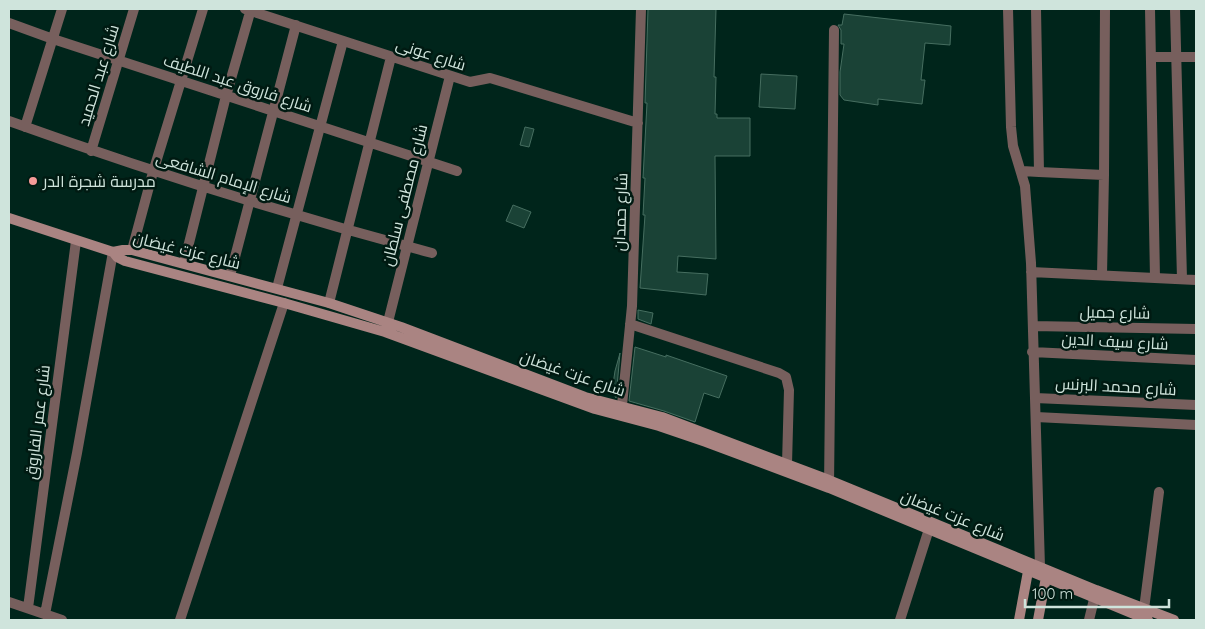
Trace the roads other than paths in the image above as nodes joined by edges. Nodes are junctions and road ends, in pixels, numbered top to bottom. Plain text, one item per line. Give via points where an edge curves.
1 (62, 9) edge
2 (134, 9) edge
3 (203, 9) edge
4 (249, 9) edge
5 (641, 9) edge
6 (1008, 9) edge
7 (1036, 9) edge
8 (1106, 9) edge
9 (1150, 9) edge
10 (1175, 9) edge
11 (9, 23) edge
12 (296, 25) junction
13 (834, 30) dead end
14 (53, 39) junction
15 (343, 41) junction
16 (391, 57) junction
17 (1151, 57) junction
18 (1177, 57) junction
19 (1196, 57) edge
20 (118, 59) junction
21 (450, 76) junction
22 (181, 80) junction
23 (226, 96) junction
24 (273, 111) junction
25 (9, 121) edge
26 (638, 124) junction
27 (320, 125) junction
28 (26, 127) junction
29 (370, 142) junction
30 (91, 151) junction
31 (428, 161) junction
32 (457, 171) dead end
33 (1022, 171) junction
34 (153, 172) junction
35 (1040, 172) junction
36 (1104, 175) junction
37 (202, 187) junction
38 (249, 201) junction
39 (296, 215) junction
40 (9, 218) edge
41 (347, 230) junction
42 (76, 241) junction
43 (406, 246) junction
44 (132, 250) junction
45 (113, 252) junction
46 (432, 254) dead end
47 (184, 264) junction
48 (1031, 272) junction
49 (1102, 275) junction
50 (230, 276) junction
51 (1155, 278) junction
52 (1182, 279) junction
53 (1196, 280) edge
54 (276, 288) junction
55 (284, 303) junction
56 (329, 303) junction
57 (388, 322) junction
58 (630, 324) junction
59 (1033, 326) junction
60 (1196, 329) edge
61 (1032, 352) junction
62 (1196, 360) edge
63 (1035, 398) junction
64 (1196, 405) edge
65 (622, 411) junction
66 (1036, 417) junction
67 (1196, 425) edge
68 (787, 464) junction
69 (829, 484) junction
70 (1159, 492) dead end
71 (930, 530) junction
72 (1029, 566) junction
73 (1044, 571) junction
74 (1095, 594) junction
75 (9, 602) edge
76 (28, 608) junction
77 (1144, 608) junction
78 (45, 614) junction
79 (1130, 617) edge
80 (62, 620) edge
81 (180, 620) edge
82 (900, 620) edge
83 (1019, 620) edge
84 (1038, 620) edge
85 (1089, 620) edge
86 (1148, 620) edge
87 (1174, 620) edge

1 - 14 street
2 - 20 street, شارع عبد الحميد
3 - 22 street
4 - 12 street, شارع عونى
4 - 23 street
5 - 26 street, شارع حمدان
6 - 33 street via 1011,127
7 - 35 street
8 - 36 street
9 - 17 street
10 - 18 street
11 - 14 street, شارع فاروق عبد اللطيف
12 - 15 street, شارع عونى
12 - 24 street
13 - 69 street
14 - 20 street, شارع فاروق عبد اللطيف
14 - 28 street
15 - 16 street, شارع عونى
15 - 27 street
16 - 21 street, شارع عونى
16 - 29 street
17 - 18 street
17 - 51 street
18 - 19 street
18 - 52 street
20 - 22 street, شارع فاروق عبد اللطيف
20 - 30 street, شارع عبد الحميد
21 - 26 street, شارع عونى via 470,82 490,78
21 - 31 street, شارع مصطفى سلطان
22 - 23 street, شارع فاروق عبد اللطيف
22 - 34 street
23 - 24 street, شارع فاروق عبد اللطيف
23 - 37 street
24 - 27 street, شارع فاروق عبد اللطيف
24 - 38 street
25 - 28 street, شارع الإمام الشافعى
26 - 58 street, شارع حمدان
27 - 29 street, شارع فاروق عبد اللطيف
27 - 39 street
28 - 30 street, شارع الإمام الشافعى
29 - 31 street, شارع فاروق عبد اللطيف
29 - 41 street
30 - 34 street, شارع الإمام الشافعى
31 - 32 street, شارع فاروق عبد اللطيف
31 - 43 street, شارع مصطفى سلطان
33 - 35 street
33 - 48 street
34 - 37 street, شارع الإمام الشافعى
34 - 44 street
35 - 36 street
36 - 49 street
37 - 38 street, شارع الإمام الشافعى
37 - 47 street
38 - 39 street, شارع الإمام الشافعى
38 - 50 street
39 - 41 street, شارع الإمام الشافعى
39 - 54 street
40 - 42 street
41 - 43 street, شارع الإمام الشافعى
41 - 56 street
42 - 45 street
42 - 76 street, شارع عمر الفاروق
43 - 46 street, شارع الإمام الشافعى
43 - 57 street, شارع مصطفى سلطان
44 - 45 street, شارع عزت غيضان
44 - 47 street, شارع عزت غيضان
45 - 55 street, شارع عزت غيضان via 125,261
45 - 78 street
47 - 50 street, شارع عزت غيضان
48 - 49 street
48 - 59 street
49 - 51 street
50 - 54 street, شارع عزت غيضان
51 - 52 street
52 - 53 street
54 - 56 street, شارع عزت غيضان
55 - 65 street, شارع عزت غيضان via 398,336 569,399
55 - 81 street
56 - 57 street, شارع عزت غيضان
57 - 65 street, شارع عزت غيضان
58 - 65 street, شارع حمدان
58 - 68 street via 786,377 789,390
59 - 60 street, شارع جميل
59 - 61 street
61 - 62 street, شارع سيف الدين
61 - 63 street
63 - 64 street, شارع محمد البرنس
63 - 66 street
65 - 68 street, شارع عزت غيضان via 662,418
65 - 69 street, شارع عزت غيضان
66 - 67 street
66 - 73 street
68 - 69 street, شارع عزت غيضان
69 - 71 street, شارع عزت غيضان
69 - 72 street, شارع عزت غيضان
70 - 77 street
71 - 72 street, شارع عزت غيضان
71 - 82 street
72 - 73 street, شارع عزت غيضان
72 - 83 street
73 - 74 street, شارع عزت غيضان
73 - 84 street
74 - 77 street, شارع عزت غيضان
74 - 79 street, شارع عزت غيضان
74 - 85 street
75 - 76 street
76 - 78 street
77 - 87 street, شارع عزت غيضان
78 - 80 street
79 - 86 street, شارع عزت غيضان

